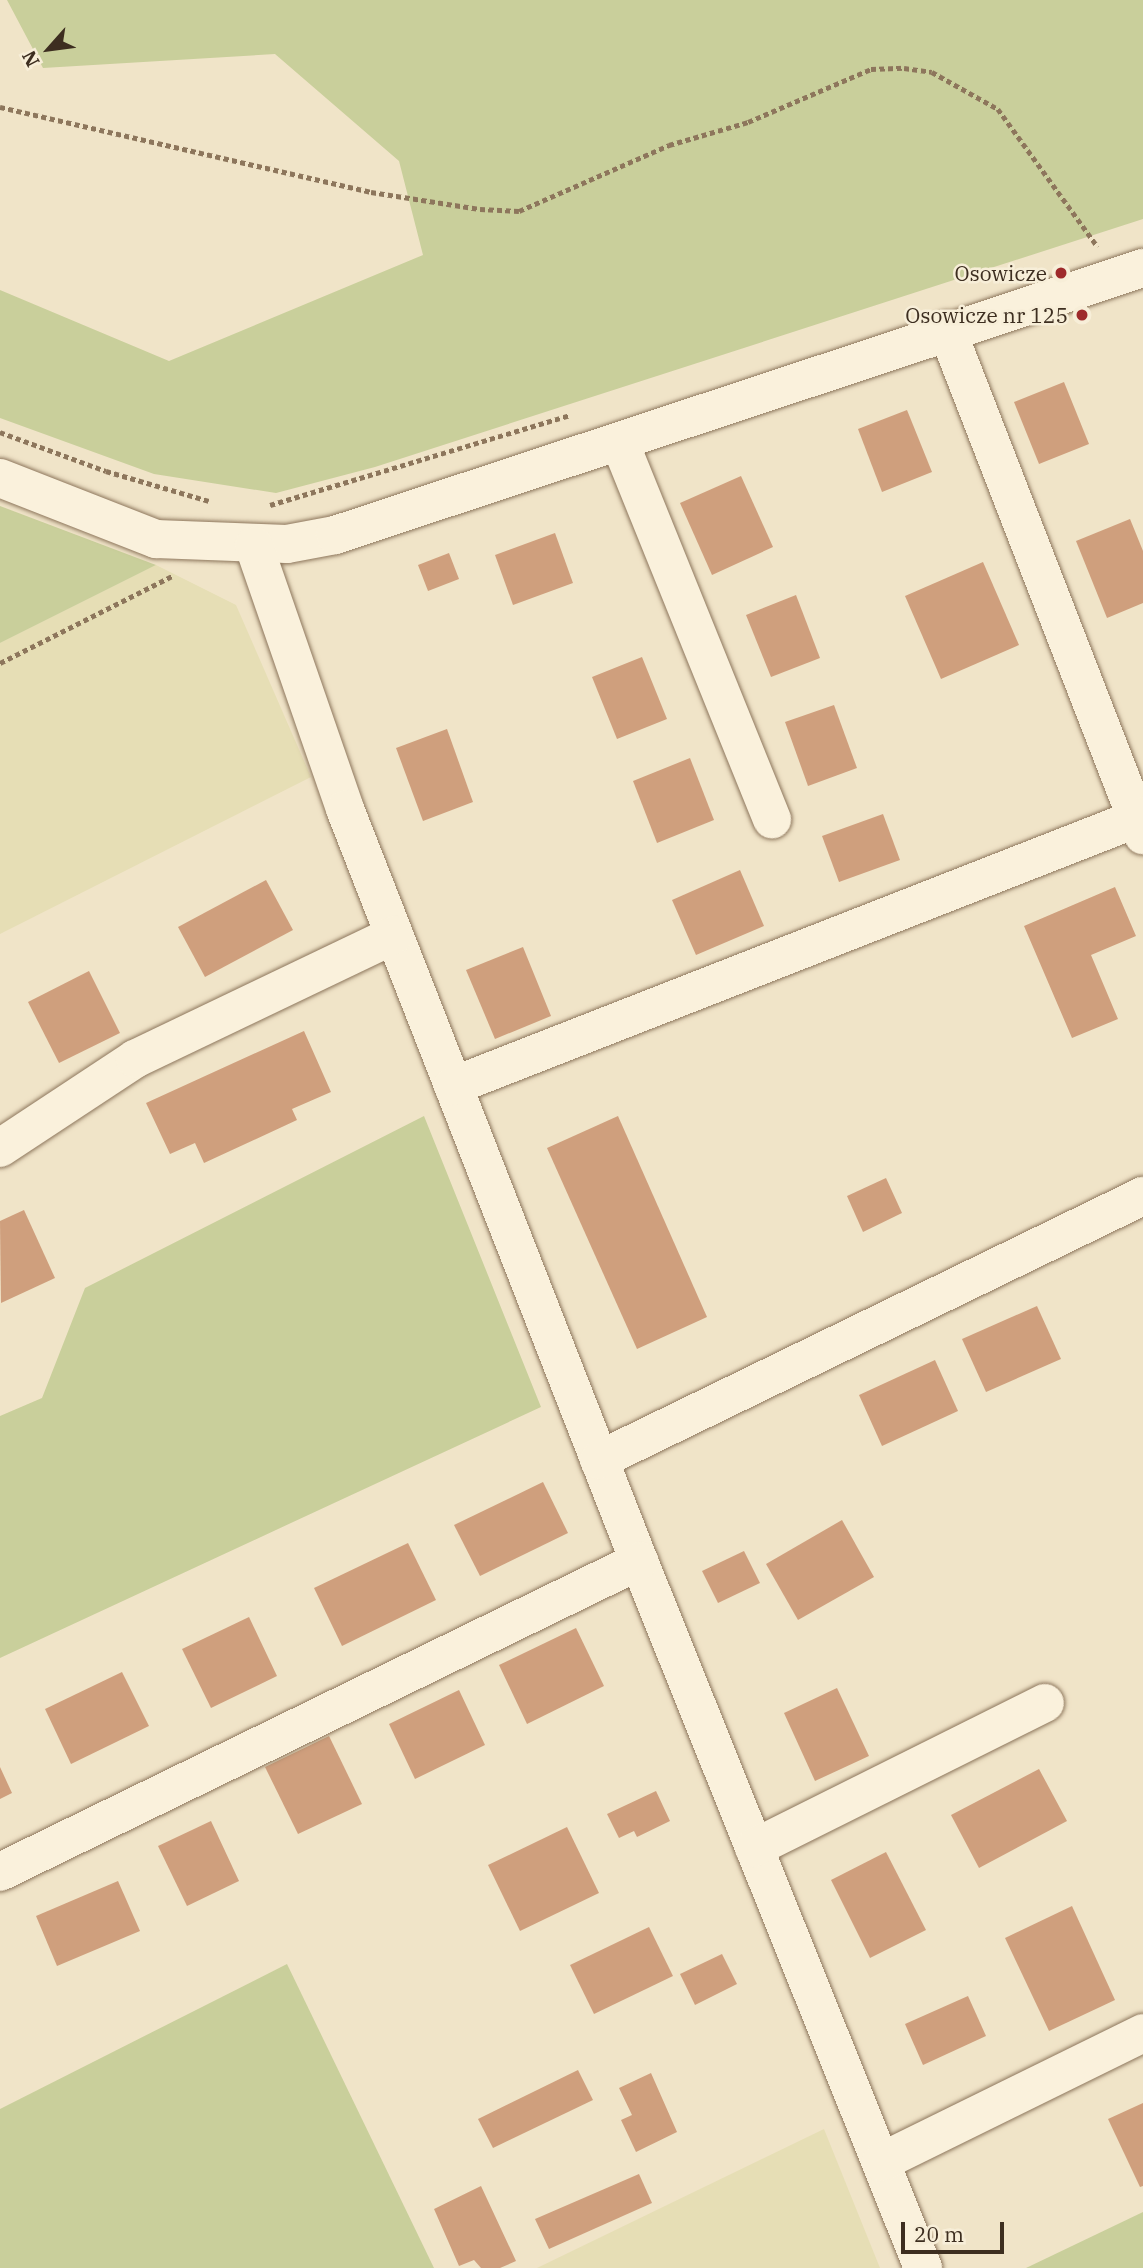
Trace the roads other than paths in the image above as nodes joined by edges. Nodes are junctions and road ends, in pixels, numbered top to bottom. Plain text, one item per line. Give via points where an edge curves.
1 (1132, 271) edge
2 (947, 330) junction
3 (621, 443) junction
4 (0, 478) edge
5 (254, 546) junction
6 (772, 820) dead end
7 (1141, 823) edge
8 (394, 935) junction
9 (453, 1086) junction
10 (0, 1148) edge
11 (1143, 1195) edge
12 (599, 1460) junction
13 (639, 1561) junction
14 (1045, 1703) dead end
15 (754, 1848) junction
16 (0, 1871) edge
17 (1143, 2033) edge
18 (881, 2162) junction
19 (923, 2268) edge

1 - 2 street
2 - 3 street
2 - 7 street
3 - 5 street via 335,535
3 - 6 street
4 - 5 street via 156,539
5 - 8 street
7 - 9 street
8 - 9 street
8 - 10 street via 135,1059
9 - 12 street
11 - 12 street
12 - 13 street
13 - 15 street
13 - 16 street
14 - 15 street
15 - 18 street
17 - 18 street
18 - 19 street

